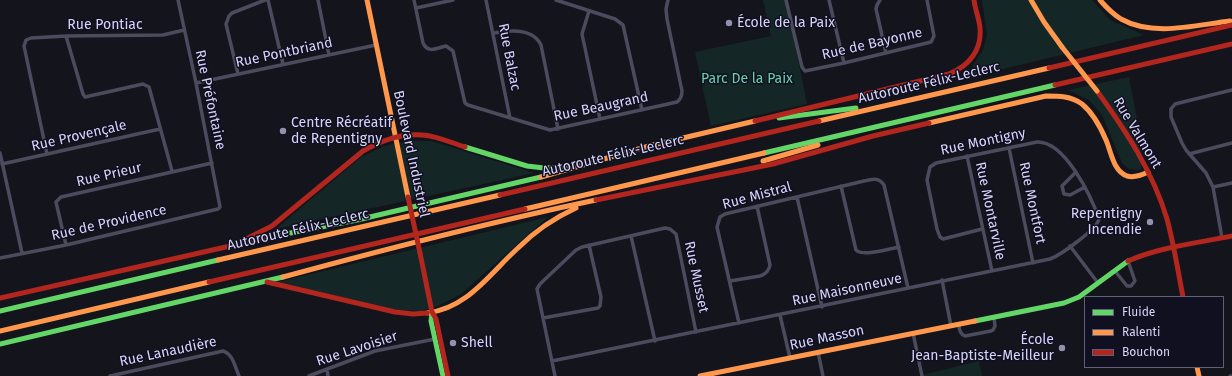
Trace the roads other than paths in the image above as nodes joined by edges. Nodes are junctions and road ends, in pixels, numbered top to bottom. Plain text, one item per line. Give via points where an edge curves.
1 (178, 0) edge
2 (265, 0) edge
3 (268, 0) edge
4 (318, 0) edge
5 (367, 0) edge
6 (414, 0) edge
7 (453, 0) edge
8 (486, 0) edge
9 (556, 0) edge
10 (668, 0) edge
11 (786, 0) edge
12 (829, 0) edge
13 (880, 0) edge
14 (927, 0) edge
15 (974, 0) edge
16 (1031, 0) edge
17 (1100, 0) edge
18 (416, 8) junction
19 (589, 12) junction
20 (1232, 21) edge
21 (1232, 24) edge
22 (184, 30) junction
23 (494, 33) junction
24 (66, 36) junction
25 (1232, 44) edge
26 (376, 45) junction
27 (886, 53) junction
28 (329, 55) junction
29 (844, 63) junction
30 (283, 64) junction
31 (238, 74) junction
32 (196, 84) junction
33 (1232, 90) edge
34 (882, 106) junction
35 (642, 110) junction
36 (510, 118) junction
37 (600, 119) junction
38 (753, 122) junction
39 (160, 129) junction
40 (558, 129) junction
41 (862, 130) junction
42 (395, 138) junction
43 (1037, 142) joint
44 (1232, 143) edge
45 (1009, 148) junction
46 (0, 153) edge
47 (47, 154) junction
48 (1189, 154) junction
49 (967, 156) junction
50 (212, 163) junction
51 (2, 164) junction
52 (580, 165) junction
53 (172, 171) junction
54 (1076, 172) junction
55 (1148, 172) junction
56 (719, 175) junction
57 (1232, 183) edge
58 (841, 186) junction
59 (1085, 187) junction
60 (1213, 187) junction
61 (798, 197) junction
62 (593, 202) junction
63 (220, 204) joint
64 (757, 206) junction
65 (982, 229) junction
66 (631, 236) junction
67 (1232, 236) edge
68 (1222, 238) junction
69 (239, 243) junction
70 (66, 245) junction
71 (588, 245) junction
72 (1070, 246) junction
73 (898, 247) junction
74 (1174, 248) junction
75 (22, 253) junction
76 (0, 258) edge
77 (1128, 262) junction
78 (1033, 263) junction
79 (992, 270) junction
80 (1115, 271) junction
81 (942, 280) junction
82 (730, 281) junction
83 (266, 282) junction
84 (1098, 283) junction
85 (908, 288) junction
86 (1183, 296) edge
87 (0, 299) edge
88 (822, 307) junction
89 (0, 311) edge
90 (432, 312) junction
91 (780, 315) junction
92 (543, 318) junction
93 (994, 318) junction
94 (739, 323) junction
95 (958, 325) junction
96 (951, 326) junction
97 (0, 331) edge
98 (696, 332) junction
99 (913, 333) junction
100 (435, 339) junction
101 (654, 340) junction
102 (0, 344) edge
103 (818, 352) junction
104 (790, 358) junction
105 (552, 361) junction
106 (327, 369) junction
107 (922, 375) edge
108 (110, 376) edge
109 (239, 376) edge
110 (309, 376) edge
111 (328, 376) edge
112 (443, 376) edge
113 (448, 376) edge
114 (555, 376) edge
115 (701, 376) edge
116 (823, 376) edge
117 (916, 376) edge

1 - 22 street, Rue Préfontaine
2 - 31 street via 232,13 226,21
3 - 30 street
4 - 28 street
5 - 26 main road, Boulevard Industriel
6 - 18 street
7 - 18 street
8 - 23 street, Rue Balzac
9 - 19 street
10 - 35 street, Rue Beaugrand via 667,19 682,97 677,102
11 - 29 street, Rue de Bayonne via 801,66 805,71
12 - 29 street
13 - 27 street via 876,10
14 - 27 street, Rue de Bayonne via 934,32 933,40
15 - 38 main road via 980,29 978,47 970,61 958,70 931,79
16 - 55 main road, Rue Valmont, bridge via 1044,22 1126,132
17 - 20 main road via 1121,19 1146,26 1175,27
18 - 36 street, Rue Beaugrand via 426,49 446,46 453,50 465,103
19 - 35 street via 614,19 623,25
19 - 37 street via 582,34
21 - 34 main road, Autoroute Félix-Leclerc
22 - 24 street, Rue Pontiac via 152,36
22 - 32 street, Rue Préfontaine
23 - 36 street, Rue Balzac
23 - 40 street via 512,30 532,35 538,40
24 - 39 street via 85,97 146,85 151,92
24 - 47 street, Rue Pontiac via 31,38 26,40 24,46
25 - 41 main road
26 - 28 street, Rue Pontbriand
26 - 42 main road, Boulevard Industriel
27 - 29 street, Rue de Bayonne
28 - 30 street, Rue Pontbriand
30 - 31 street, Rue Pontbriand
31 - 32 street, Rue Pontbriand
32 - 50 street, Rue Préfontaine
33 - 48 street via 1175,104 1171,109 1177,133
34 - 38 main road via 833,110
34 - 89 main road, Autoroute Félix-Leclerc
35 - 37 street, Rue Beaugrand
36 - 40 street, Rue Beaugrand via 545,129
37 - 40 street, Rue Beaugrand
38 - 52 main road
39 - 47 street, Rue Provençale
39 - 53 street
41 - 56 main road
41 - 97 main road
42 - 52 main road via 416,135 431,137 533,168
42 - 69 main road via 366,149 272,226
42 - 90 main road, Boulevard Industriel, bridge
43 - 45 street, Rue Montigny
43 - 54 street, Rue Maisonneuve via 1044,142 1054,148
44 - 48 street
45 - 49 street, Rue Montigny
45 - 78 street, Rue Montfort
46 - 51 street
47 - 51 street, Rue Provençale
48 - 60 street via 1204,171
49 - 65 street, Rue Montarville
49 - 65 street, Rue Montigny via 936,163 930,167 927,180 940,237 943,239
50 - 53 street, Rue Prieur
50 - 63 street, Rue Préfontaine
51 - 75 street
52 - 69 main road via 540,178 364,219
53 - 70 street, Rue Prieur via 59,199 56,202
54 - 59 street, Rue Maisonneuve
54 - 59 street via 1062,186 1064,194 1070,195
55 - 56 main road via 1132,177 1122,174 1115,164 1101,127 1092,114 1075,101 1054,96 938,121 777,163
55 - 74 main road, Rue Valmont via 1162,205
56 - 62 main road
57 - 60 street
58 - 61 street, Rue Mistral
58 - 73 street via 856,250 864,253
58 - 73 street, Rue Mistral via 875,179 882,182
59 - 72 street, Rue Maisonneuve via 1098,215 1098,223
60 - 68 street
61 - 64 street, Rue Mistral
61 - 88 street
62 - 83 main road via 558,208 356,257
62 - 90 main road via 548,222 465,299
63 - 70 street, Rue de Providence via 218,209
64 - 82 street, Rue Mistral via 724,214 719,219 717,227
64 - 82 street via 770,268 760,276
65 - 79 street, Rue Montarville
66 - 71 street
66 - 98 street, Rue Musset via 665,228 676,234
66 - 101 street
67 - 68 main road, Rue Masson
68 - 74 main road, Rue Masson
69 - 87 main road
70 - 75 street, Rue de Providence
71 - 92 street via 576,250 538,287 537,294
71 - 92 street via 601,298 600,306
72 - 78 street, Rue Maisonneuve via 1054,258
72 - 84 street
73 - 85 street
74 - 77 main road, Rue Masson via 1141,255
74 - 86 main road, Rue Valmont
75 - 76 street, Rue de Providence
77 - 80 main road, Rue Masson
77 - 80 street via 1136,281 1134,284 1127,286
78 - 79 street, Rue Maisonneuve
79 - 81 street, Rue Maisonneuve
80 - 84 main road, Rue Masson
81 - 85 street, Rue Maisonneuve
81 - 96 street
82 - 94 street, Rue Mistral
83 - 90 main road via 397,313
83 - 102 main road
84 - 93 main road, Rue Masson via 1072,301
85 - 88 street, Rue Maisonneuve
88 - 91 street, Rue Maisonneuve
90 - 100 main road, Boulevard Industriel
90 - 113 main road, Boulevard Industriel
91 - 94 street, Rue Maisonneuve
91 - 104 street
92 - 105 street
93 - 95 main road, Rue Masson
93 - 95 street via 995,326 991,331 965,336
94 - 98 street, Rue Maisonneuve
95 - 96 main road, Rue Masson
96 - 99 main road, Rue Masson
98 - 101 street, Rue Maisonneuve
99 - 103 main road, Rue Masson
99 - 107 street
100 - 106 street, Rue Lavoisier via 375,351
100 - 112 main road, Boulevard Industriel
101 - 105 street, Rue Maisonneuve
103 - 104 main road, Rue Masson
103 - 116 street
104 - 115 main road, Rue Masson
105 - 114 street
106 - 110 street, Rue Lavoisier
106 - 111 street
107 - 117 street
108 - 109 street, Rue Lanaudière via 220,351 232,357

